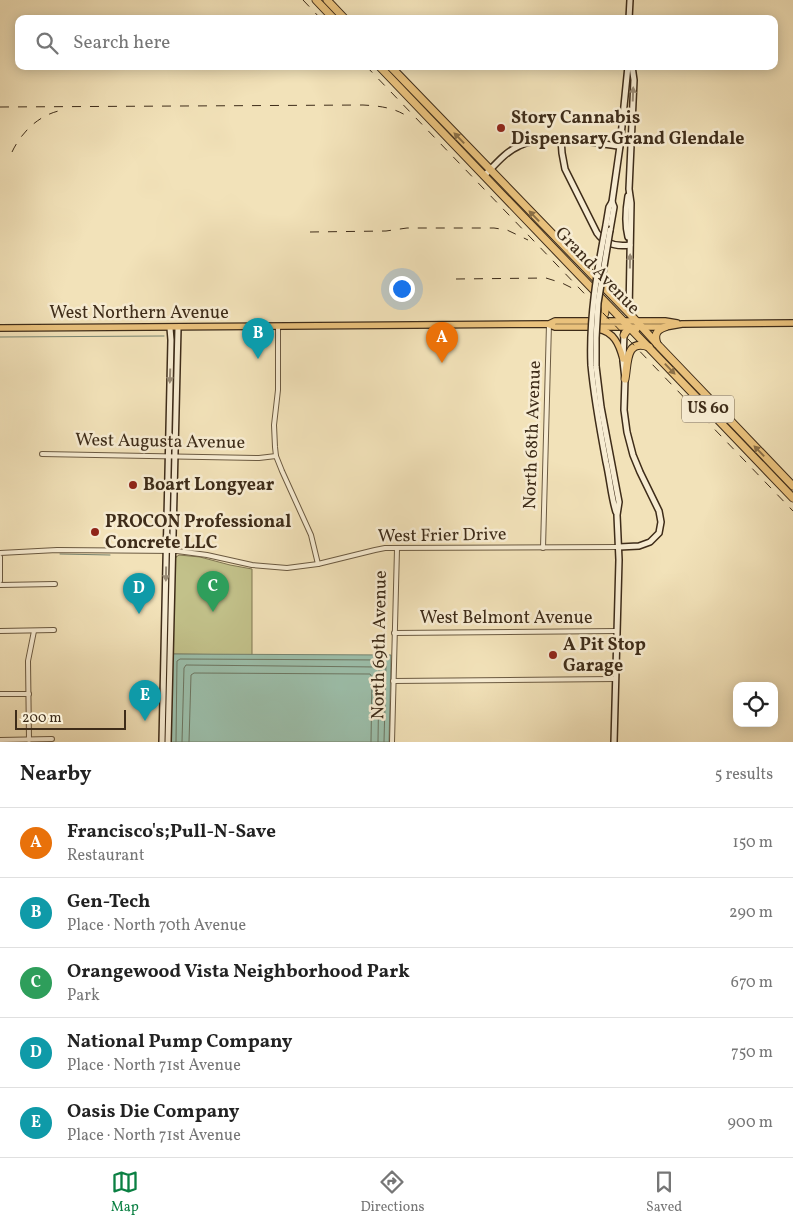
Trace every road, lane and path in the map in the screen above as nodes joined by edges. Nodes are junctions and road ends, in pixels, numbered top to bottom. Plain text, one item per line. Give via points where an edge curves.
1 (316, 0) edge
2 (327, 0) edge
3 (630, 0) edge
4 (330, 15) edge
5 (341, 15) edge
6 (629, 15) edge
7 (384, 70) edge
8 (393, 70) edge
9 (630, 70) edge
10 (631, 70) edge
11 (414, 96) junction
12 (561, 139) junction
13 (620, 146) junction
14 (490, 170) junction
15 (484, 176) junction
16 (612, 202) junction
17 (630, 245) junction
18 (596, 292) junction
19 (629, 313) junction
20 (595, 321) junction
21 (636, 321) junction
22 (793, 323) edge
23 (549, 324) junction
24 (682, 324) junction
25 (278, 327) junction
26 (586, 327) junction
27 (665, 327) junction
28 (0, 328) edge
29 (170, 328) junction
30 (178, 328) junction
31 (627, 328) junction
32 (643, 330) junction
33 (659, 346) junction
34 (649, 347) junction
35 (623, 359) junction
36 (594, 366) junction
37 (625, 379) junction
38 (42, 454) dead end
39 (168, 456) junction
40 (175, 456) junction
41 (276, 456) junction
42 (793, 486) edge
43 (793, 498) edge
44 (167, 512) junction
45 (173, 512) junction
46 (619, 547) junction
47 (543, 548) junction
48 (396, 549) junction
49 (169, 551) junction
50 (0, 555) edge
51 (318, 564) junction
52 (0, 581) edge
53 (54, 584) dead end
54 (0, 585) edge
55 (168, 601) junction
56 (54, 630) dead end
57 (0, 631) edge
58 (34, 631) junction
59 (617, 631) junction
60 (394, 633) junction
61 (616, 679) junction
62 (393, 681) junction
63 (0, 694) edge
64 (29, 694) junction
65 (0, 740) edge
66 (29, 740) junction
67 (52, 740) dead end
68 (162, 742) edge
69 (168, 742) edge
70 (392, 742) edge
71 (614, 742) edge

1 - 4 highway
2 - 5 highway
3 - 6 main road
7 - 11 highway, Grand Avenue / US 60
8 - 11 highway, Grand Avenue / US 60
9 - 13 main road
17 -> 10 main road via 634,80
14 -> 11 highway, Grand Avenue / US 60
11 - 15 highway, Grand Avenue / US 60
12 - 13 main road
12 - 14 main road via 538,140 519,146
12 - 17 main road via 565,169 600,238 608,243
13 - 16 main road
14 - 15 main road
19 -> 14 highway, Grand Avenue / US 60
15 - 18 highway, Grand Avenue / US 60
16 - 36 main road, bridge via 614,208 598,303
16 - 36 main road, bridge via 608,207 592,311
19 -> 17 main road
18 - 20 highway via 606,310 604,317
18 - 31 highway, Grand Avenue / US 60
19 - 21 highway, Grand Avenue / US 60
19 - 31 main road
20 - 23 main road, West Northern Avenue via 555,321
20 - 31 main road, West Northern Avenue
21 - 24 main road, West Northern Avenue
21 - 31 main road, West Northern Avenue
21 - 32 highway, Grand Avenue / US 60
22 - 24 main road, West Northern Avenue
23 - 25 main road, West Northern Avenue
23 - 26 main road, West Northern Avenue via 555,327
23 - 47 street, North 68th Avenue
24 - 27 main road, West Northern Avenue
25 - 30 main road, West Northern Avenue
25 - 41 street
26 - 31 main road, West Northern Avenue via 622,324
26 - 35 main road via 611,334
27 - 32 main road, West Northern Avenue
27 - 33 highway via 658,329 656,334
28 - 29 main road, West Northern Avenue
29 - 30 main road, West Northern Avenue
29 -> 39 main road
30 - 40 main road
31 - 32 highway
31 - 34 highway, Grand Avenue / US 60
31 - 35 main road
32 - 33 highway, Grand Avenue / US 60
42 -> 33 highway, Grand Avenue / US 60
34 - 37 highway via 637,345 631,350
34 -> 43 highway, Grand Avenue / US 60
35 - 37 main road
36 - 46 main road via 619,502
37 - 46 main road via 625,418 631,448 661,522 659,533 650,542
38 - 39 street, West Augusta Avenue
39 - 40 street, West Augusta Avenue
39 - 44 main road
40 - 41 street, West Augusta Avenue
40 - 45 main road
41 - 51 street via 311,535
44 - 45 main road
44 - 49 main road
45 - 49 main road
46 - 47 street, West Frier Drive
46 - 59 main road
47 - 48 street, West Frier Drive
48 - 51 street, West Frier Drive via 374,550
48 - 60 street, North 69th Avenue
49 - 50 street, West Frier Drive via 81,550
49 - 51 street, West Frier Drive via 199,553 263,567
49 - 55 main road
50 - 52 street
53 - 54 street
55 - 68 main road
55 - 69 main road
56 - 58 street
57 - 58 street
58 - 64 street via 28,656
59 - 60 street, West Belmont Avenue
59 - 61 main road
60 - 62 street, North 69th Avenue
61 - 62 street
61 - 71 main road
62 - 70 street, North 69th Avenue
63 - 64 street
64 - 66 street
65 - 66 street
66 - 67 street

